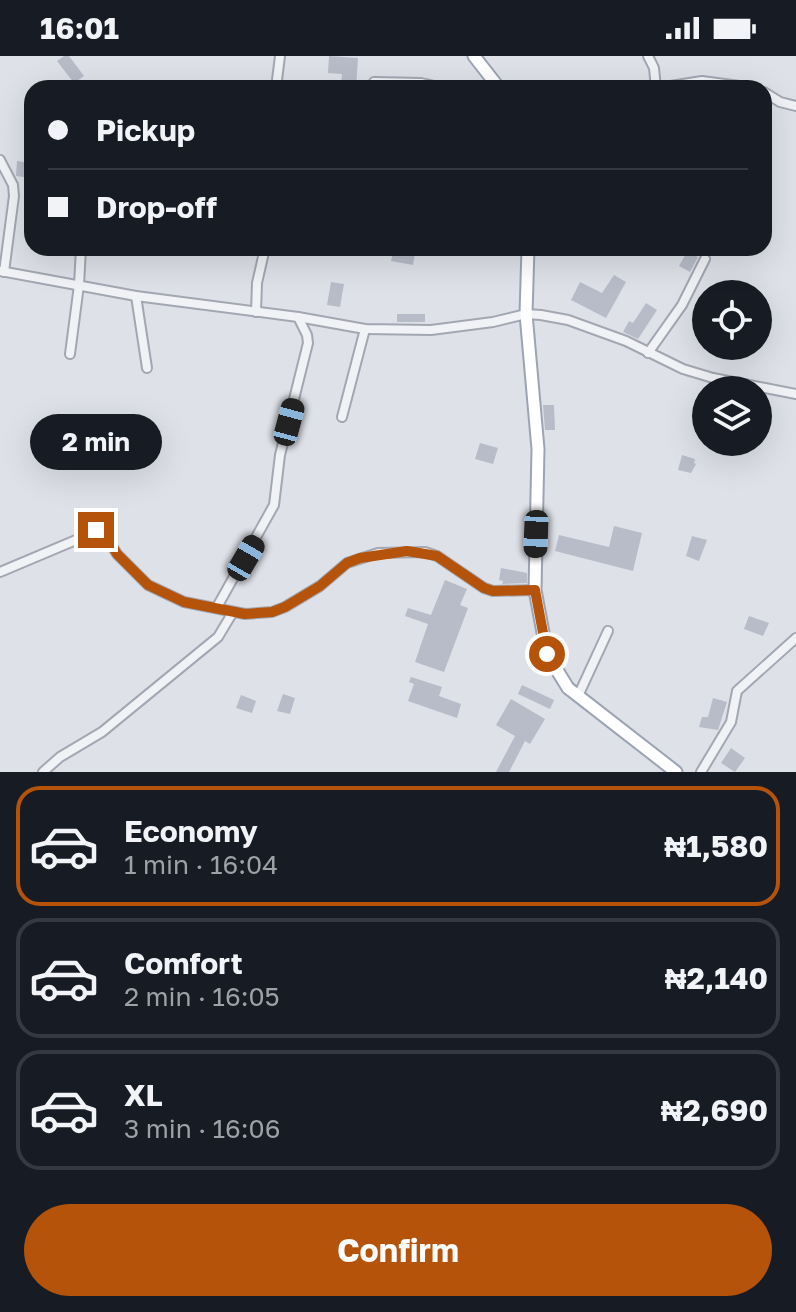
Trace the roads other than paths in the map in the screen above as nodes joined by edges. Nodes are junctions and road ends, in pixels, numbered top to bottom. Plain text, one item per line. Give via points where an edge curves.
1 (280, 56) edge
2 (474, 56) edge
3 (648, 56) edge
4 (277, 80) edge
5 (493, 80) edge
6 (656, 80) edge
7 (772, 97) edge
8 (796, 106) edge
9 (0, 160) edge
10 (81, 256) edge
11 (263, 256) edge
12 (528, 256) edge
13 (705, 259) dead end
14 (2, 271) edge
15 (79, 285) junction
16 (136, 296) junction
17 (256, 312) junction
18 (526, 314) junction
19 (298, 317) junction
20 (365, 329) junction
21 (648, 353) junction
22 (70, 354) dead end
23 (147, 368) dead end
24 (796, 394) edge
25 (342, 417) dead end
26 (0, 572) edge
27 (535, 590) junction
28 (217, 607) junction
29 (233, 612) junction
30 (608, 631) dead end
31 (796, 638) edge
32 (578, 696) junction
33 (43, 772) edge
34 (676, 772) edge
35 (701, 772) edge

1 - 4 street
2 - 5 main road
3 - 6 street
7 - 8 street
9 - 14 street via 14,196
10 - 15 street
11 - 17 street
12 - 18 main road
13 - 21 street via 682,305
14 - 15 street
15 - 16 street
15 - 22 street
16 - 17 street
16 - 23 street
17 - 19 street
18 - 20 street via 431,330
18 - 21 street via 568,320
18 - 27 main road via 538,449
19 - 20 street
19 - 28 street via 308,343 280,455 274,505
20 - 25 street
21 - 24 street via 713,378
26 - 28 street via 102,529 117,554 148,585 184,602
27 - 29 street via 484,588 437,556 378,553 347,563 302,598 272,612
27 - 32 main road via 547,654
28 - 29 street
29 - 33 street via 218,637 102,732
30 - 32 street
31 - 35 street via 737,691 731,722
32 - 34 main road

